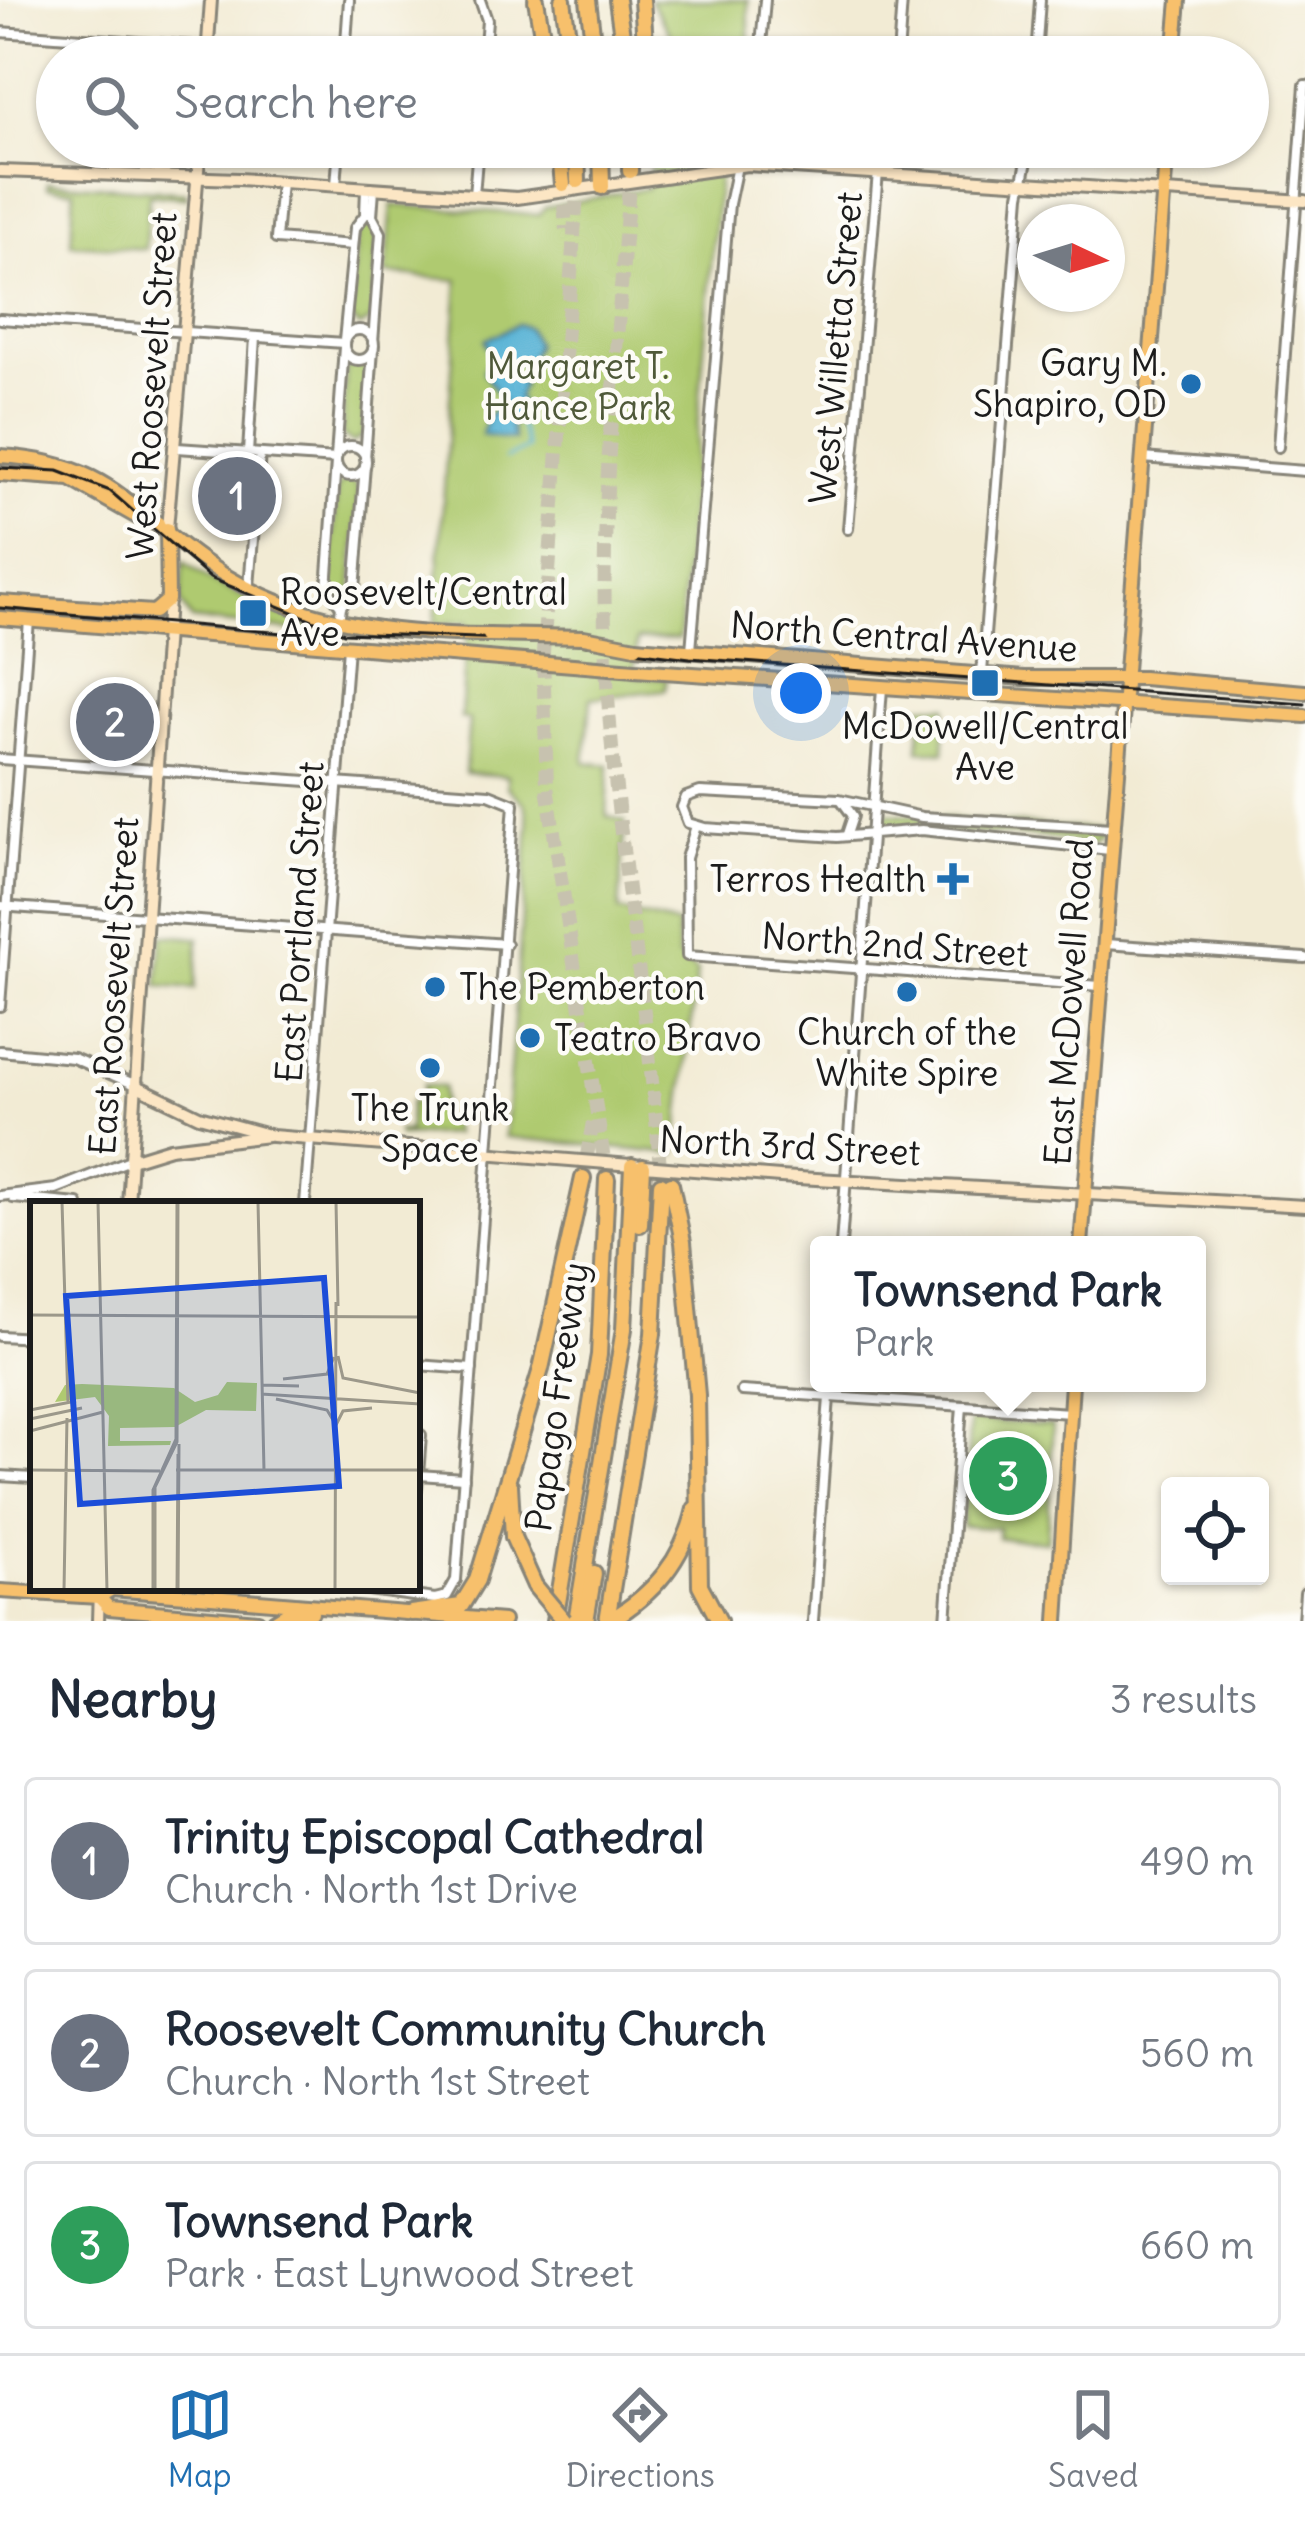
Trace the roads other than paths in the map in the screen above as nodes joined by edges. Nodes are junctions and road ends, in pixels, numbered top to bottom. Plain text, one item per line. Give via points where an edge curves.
1 (212, 0) edge
2 (349, 0) edge
3 (480, 0) edge
4 (536, 0) edge
5 (563, 0) edge
6 (588, 0) edge
7 (617, 0) edge
8 (642, 0) edge
9 (765, 0) edge
10 (902, 0) edge
11 (1040, 0) edge
12 (1179, 0) edge
13 (0, 32) edge
14 (42, 36) edge
15 (209, 36) edge
16 (346, 36) edge
17 (486, 36) edge
18 (542, 36) edge
19 (568, 36) edge
20 (593, 36) edge
21 (622, 36) edge
22 (645, 36) edge
23 (762, 36) edge
24 (899, 36) edge
25 (1037, 36) edge
26 (1176, 36) edge
27 (1305, 85) edge
28 (198, 168) edge
29 (337, 168) edge
30 (476, 168) edge
31 (565, 168) edge
32 (573, 168) edge
33 (602, 168) edge
34 (712, 168) edge
35 (737, 168) edge
36 (800, 168) edge
37 (885, 168) edge
38 (1026, 168) edge
39 (1165, 168) edge
40 (0, 171) edge
41 (884, 172) junction
42 (197, 181) junction
43 (602, 181) junction
44 (281, 182) junction
45 (1024, 182) junction
46 (336, 187) junction
47 (370, 189) junction
48 (1163, 190) junction
49 (474, 196) junction
50 (1300, 201) edge
51 (369, 216) junction
52 (353, 244) junction
53 (0, 319) edge
54 (187, 332) junction
55 (255, 337) junction
56 (344, 343) junction
57 (373, 346) junction
58 (1278, 447) dead end
59 (177, 448) junction
60 (248, 453) junction
61 (260, 454) junction
62 (0, 456) edge
63 (1142, 458) junction
64 (336, 459) junction
65 (365, 462) junction
66 (1305, 471) edge
67 (0, 474) edge
68 (163, 526) junction
69 (848, 529) dead end
70 (250, 587) junction
71 (167, 600) junction
72 (0, 605) edge
73 (341, 606) junction
74 (0, 618) edge
75 (29, 620) junction
76 (57, 622) junction
77 (339, 624) junction
78 (166, 629) junction
79 (348, 645) junction
80 (691, 652) junction
81 (982, 675) junction
82 (882, 688) junction
83 (1305, 692) edge
84 (1121, 693) junction
85 (1305, 716) edge
86 (0, 759) edge
87 (19, 761) junction
88 (160, 768) junction
89 (338, 783) junction
90 (838, 799) junction
91 (873, 810) junction
92 (696, 826) junction
93 (1112, 827) junction
94 (872, 833) junction
95 (846, 835) junction
96 (1110, 850) junction
97 (3, 906) edge
98 (150, 916) junction
99 (326, 931) junction
100 (506, 944) junction
101 (1103, 944) junction
102 (1305, 958) edge
103 (862, 968) junction
104 (1100, 986) junction
105 (0, 1006) edge
106 (0, 1051) edge
107 (137, 1086) junction
108 (272, 1136) junction
109 (310, 1139) junction
110 (488, 1154) junction
111 (131, 1160) junction
112 (638, 1167) junction
113 (583, 1178) tunnel mouth
114 (607, 1180) tunnel mouth
115 (846, 1181) junction
116 (1085, 1193) junction
117 (0, 1196) edge
118 (49, 1201) edge
119 (128, 1201) edge
120 (305, 1201) edge
121 (1305, 1206) edge
122 (842, 1236) edge
123 (1083, 1236) edge
124 (0, 1336) edge
125 (30, 1338) edge
126 (420, 1365) edge
127 (472, 1369) junction
128 (742, 1391) dead end
129 (830, 1392) edge
130 (1071, 1392) edge
131 (830, 1396) junction
132 (962, 1406) junction
133 (1070, 1413) junction
134 (421, 1436) dead end
135 (420, 1449) edge
136 (513, 1462) junction
137 (420, 1475) edge
138 (0, 1476) edge
139 (30, 1478) edge
140 (464, 1478) junction
141 (699, 1486) junction
142 (0, 1591) edge
143 (166, 1591) edge
144 (376, 1591) edge
145 (99, 1592) edge
146 (1305, 1593) edge
147 (275, 1595) edge
148 (330, 1606) junction
149 (411, 1613) junction
150 (220, 1617) junction
151 (98, 1621) edge
152 (258, 1621) edge
153 (274, 1621) edge
154 (503, 1621) edge
155 (560, 1621) edge
156 (576, 1621) edge
157 (586, 1621) edge
158 (608, 1621) edge
159 (719, 1621) edge
160 (813, 1621) edge
161 (946, 1621) edge
162 (1057, 1621) edge
163 (1303, 1621) edge

1 - 15 street
2 - 16 street
3 - 17 street
4 - 18 highway
5 - 19 highway
6 - 20 highway
7 - 21 highway
8 - 22 highway
9 - 23 street
10 - 24 street
11 - 25 street
12 - 26 main road
13 - 14 street
27 - 50 street
28 - 42 street, West Roosevelt Street
29 - 46 street
30 - 49 street
31 - 32 highway via 570,183
33 - 43 highway
34 - 43 street
35 - 80 street
36 - 41 street
37 - 41 street, West Willetta Street
38 - 45 street
39 - 48 main road, East McDowell Road
40 - 42 street
41 - 45 street
41 - 69 street, West Willetta Street
42 - 44 street
42 - 54 street, West Roosevelt Street
43 - 49 street via 542,197
44 - 46 street
44 - 52 street via 276,239
45 - 48 street
45 - 81 street
46 - 47 street
47 - 49 street
47 - 51 street
48 - 50 street
48 - 63 main road, East McDowell Road
50 - 58 street
51 - 52 street via 355,228
51 - 57 street via 381,233
52 - 56 street
53 - 54 street
54 - 55 street
54 - 59 street, West Roosevelt Street
55 - 56 street
55 - 60 street
56 - 57 street via 360,330
56 - 57 street via 357,360
56 - 64 street
57 - 65 street
59 - 60 street
59 - 68 street, West Roosevelt Street
60 - 61 street
61 - 64 street
61 - 70 street
62 - 68 main road via 95,475
63 - 66 street
63 - 84 main road, East McDowell Road
64 - 65 street via 350,475
64 - 65 street via 352,446
64 - 73 street via 327,589
65 - 73 street via 356,590
67 - 68 main road via 70,479
68 - 70 main road, North Central Avenue
68 - 71 main road, West Roosevelt Street
70 - 77 main road, North Central Avenue
71 - 72 main road via 148,612
71 - 78 street, West Roosevelt Street
72 - 76 main road
73 - 77 street
74 - 75 main road, North Central Avenue
75 - 76 main road, North Central Avenue
75 - 87 street
76 - 78 main road, North Central Avenue
77 - 80 main road, North Central Avenue, bridge via 570,636
78 - 79 main road, North Central Avenue
78 - 88 street, East Roosevelt Street
79 - 82 main road, North Central Avenue, bridge
79 - 89 street, East Portland Street
80 - 81 main road, North Central Avenue
81 - 84 main road, North Central Avenue
82 - 84 main road, North Central Avenue
82 - 91 street
83 - 84 main road, North Central Avenue
84 - 85 main road, North Central Avenue
84 - 93 main road, East McDowell Road
86 - 87 street
87 - 88 street
87 - 97 street
88 - 89 street
88 - 98 street, East Roosevelt Street
89 - 99 street, East Portland Street
89 - 100 street via 503,795 514,804
90 - 91 street
90 - 92 street via 695,792 682,807
90 - 95 street via 854,816
91 - 93 street
91 - 94 street
92 - 95 street
92 - 103 street, North 2nd Street via 686,858 687,956
93 - 96 main road, East McDowell Road
94 - 95 street
94 - 96 street via 922,830
94 - 103 street
96 - 101 main road, East McDowell Road
97 - 98 street
97 - 105 street
98 - 99 street
98 - 107 street, East Roosevelt Street
99 - 100 street
99 - 109 street, East Portland Street
100 - 110 street
101 - 102 street
101 - 104 main road, East McDowell Road
103 - 104 street, North 2nd Street
103 - 115 street
104 - 116 main road, East McDowell Road
106 - 107 street, North 3rd Street via 73,1058
107 - 108 street, North 3rd Street via 181,1110
107 - 111 street, East Roosevelt Street
108 - 109 street, North 3rd Street
108 - 111 street, North 3rd Street
109 - 110 street, North 3rd Street
109 - 120 street, East Portland Street
110 - 112 street, North 3rd Street
110 - 127 street
111 - 117 street via 63,1187
111 - 119 street, East Roosevelt Street
112 - 115 street, North 3rd Street
112 - 156 highway via 624,1329
112 - 157 highway via 633,1311
113 - 136 highway
114 - 155 highway, Papago Freeway via 598,1355
115 - 116 street, North 3rd Street
115 - 122 street
116 - 121 street, North 3rd Street
116 - 123 main road, East McDowell Road
117 - 118 street
124 - 125 street
126 - 127 street
127 - 140 street
128 - 131 street
129 - 131 street
130 - 133 main road
131 - 132 street
131 - 160 street
132 - 133 street
132 - 161 street
133 - 162 main road
134 - 135 street
136 - 149 highway via 470,1596 453,1609
136 - 155 highway, bridge via 512,1529
137 - 140 street
138 - 139 street
140 - 144 street via 453,1591 435,1599
141 - 158 highway via 684,1544 643,1598
141 - 158 highway via 690,1308 666,1184 652,1346
141 - 159 highway via 700,1585
142 - 145 main road
143 - 147 main road
145 - 150 main road via 110,1607
145 - 151 street
146 - 163 street
147 - 148 main road
147 - 150 main road via 258,1613
148 - 149 main road
148 - 153 main road
149 - 154 main road
150 - 152 main road

